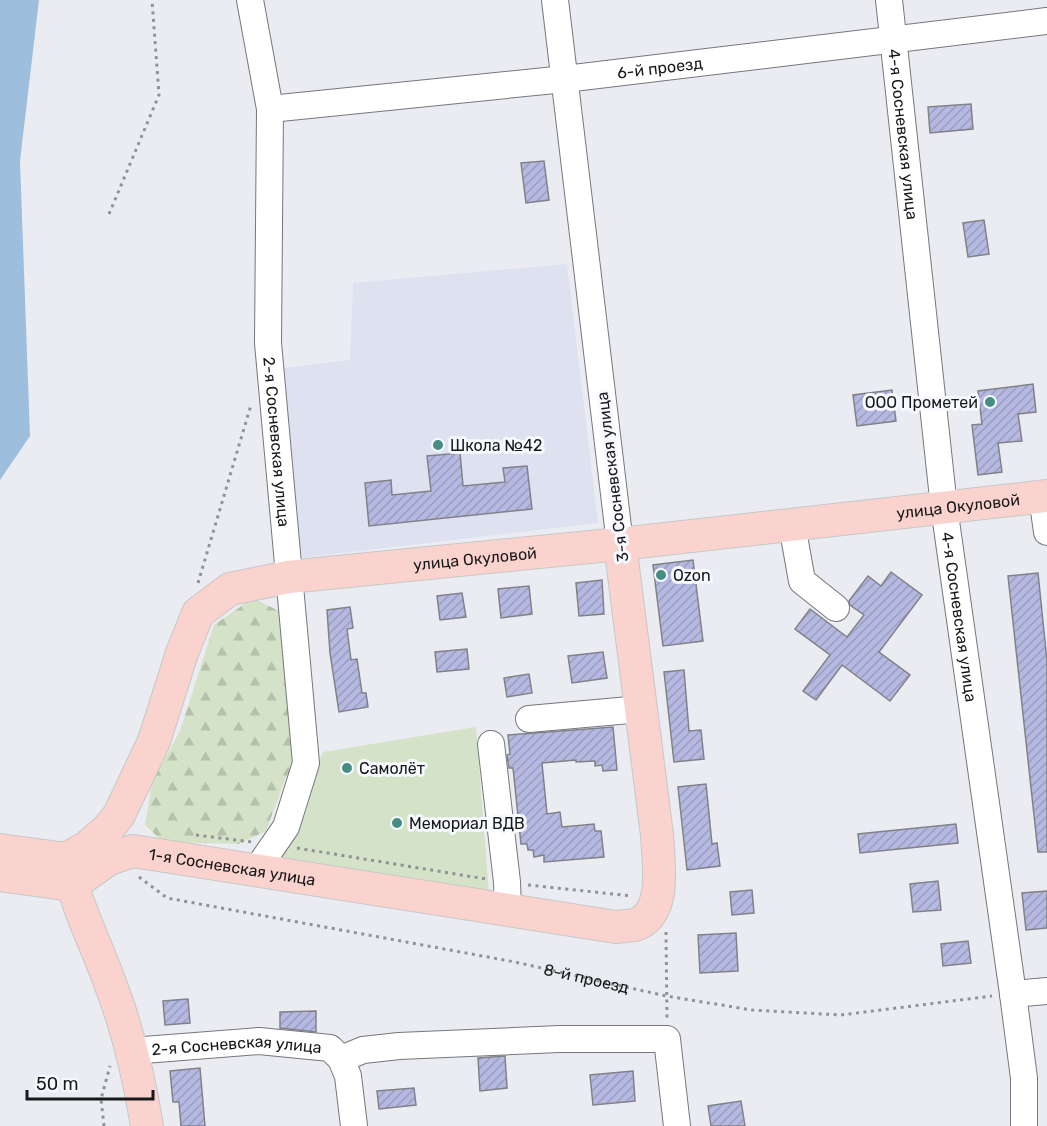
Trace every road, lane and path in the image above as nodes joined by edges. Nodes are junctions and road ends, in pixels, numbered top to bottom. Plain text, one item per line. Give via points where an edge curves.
1 (152, 0) edge
2 (250, 0) edge
3 (555, 0) edge
4 (889, 0) edge
5 (1040, 14) edge
6 (894, 38) junction
7 (565, 79) junction
8 (270, 109) junction
9 (109, 214) dead end
10 (252, 405) dead end
11 (1045, 496) edge
12 (944, 507) junction
13 (792, 525) junction
14 (1047, 532) edge
15 (620, 544) junction
16 (288, 577) junction
17 (195, 593) dead end
18 (836, 608) dead end
19 (641, 709) junction
20 (529, 719) dead end
21 (491, 744) dead end
22 (192, 834) dead end
23 (274, 844) junction
24 (0, 850) edge
25 (69, 872) junction
26 (255, 872) junction
27 (135, 874) dead end
28 (0, 875) edge
29 (508, 896) junction
30 (657, 899) junction
31 (666, 932) dead end
32 (1047, 991) edge
33 (1013, 994) junction
34 (666, 996) junction
35 (667, 1039) junction
36 (121, 1058) junction
37 (341, 1059) junction
38 (104, 1126) edge
39 (147, 1126) edge
40 (354, 1126) edge
41 (677, 1126) edge
42 (1024, 1126) edge

1 - 9 path via 159,94
2 - 8 street, 2-я Сосневская улица
3 - 7 street, 3-я Сосневская улица
4 - 6 street, 4-я Сосневская улица
5 - 6 street, 6-й проезд
6 - 7 street, 6-й проезд
6 - 12 street, 4-я Сосневская улица
7 - 8 street, 6-й проезд
7 - 15 street, 3-я Сосневская улица
8 - 16 street, 2-я Сосневская улица via 268,343
10 - 17 path
11 - 12 main road, улица Окуловой
11 - 14 street
12 - 13 main road, улица Окуловой
12 - 33 street, 4-я Сосневская улица
13 - 15 main road, улица Окуловой
13 - 18 street via 802,581
15 - 16 main road, улица Окуловой
15 - 19 main road, 3-я Сосневская улица
16 - 23 street, 2-я Сосневская улица via 306,763 286,827
16 - 25 main road, улица Окуловой via 230,590 198,613 154,741 127,800 108,829 87,847
19 - 20 street
19 - 30 main road, 3-я Сосневская улица via 657,835
21 - 29 street
22 - 23 path
23 - 26 street, 2-я Сосневская улица
23 - 29 path
24 - 25 main road
25 - 26 main road, 1-я Сосневская улица via 133,852
25 - 28 main road
25 - 36 main road via 111,984
26 - 29 main road, 1-я Сосневская улица
27 - 34 path, 8-й проезд via 167,898 515,962
29 - 30 path
29 - 30 main road, 1-я Сосневская улица via 616,927 636,924 651,914
31 - 34 path
32 - 33 street
33 - 34 path, 8-й проезд via 841,1015 752,1010
33 - 42 street, 4-я Сосневская улица via 1024,1078
34 - 35 path
35 - 37 street via 399,1046 363,1050
35 - 41 street
36 - 37 street, 2-я Сосневская улица via 259,1041 330,1048
36 - 38 path via 101,1099
36 - 39 main road
37 - 40 street, 2-я Сосневская улица via 348,1076

